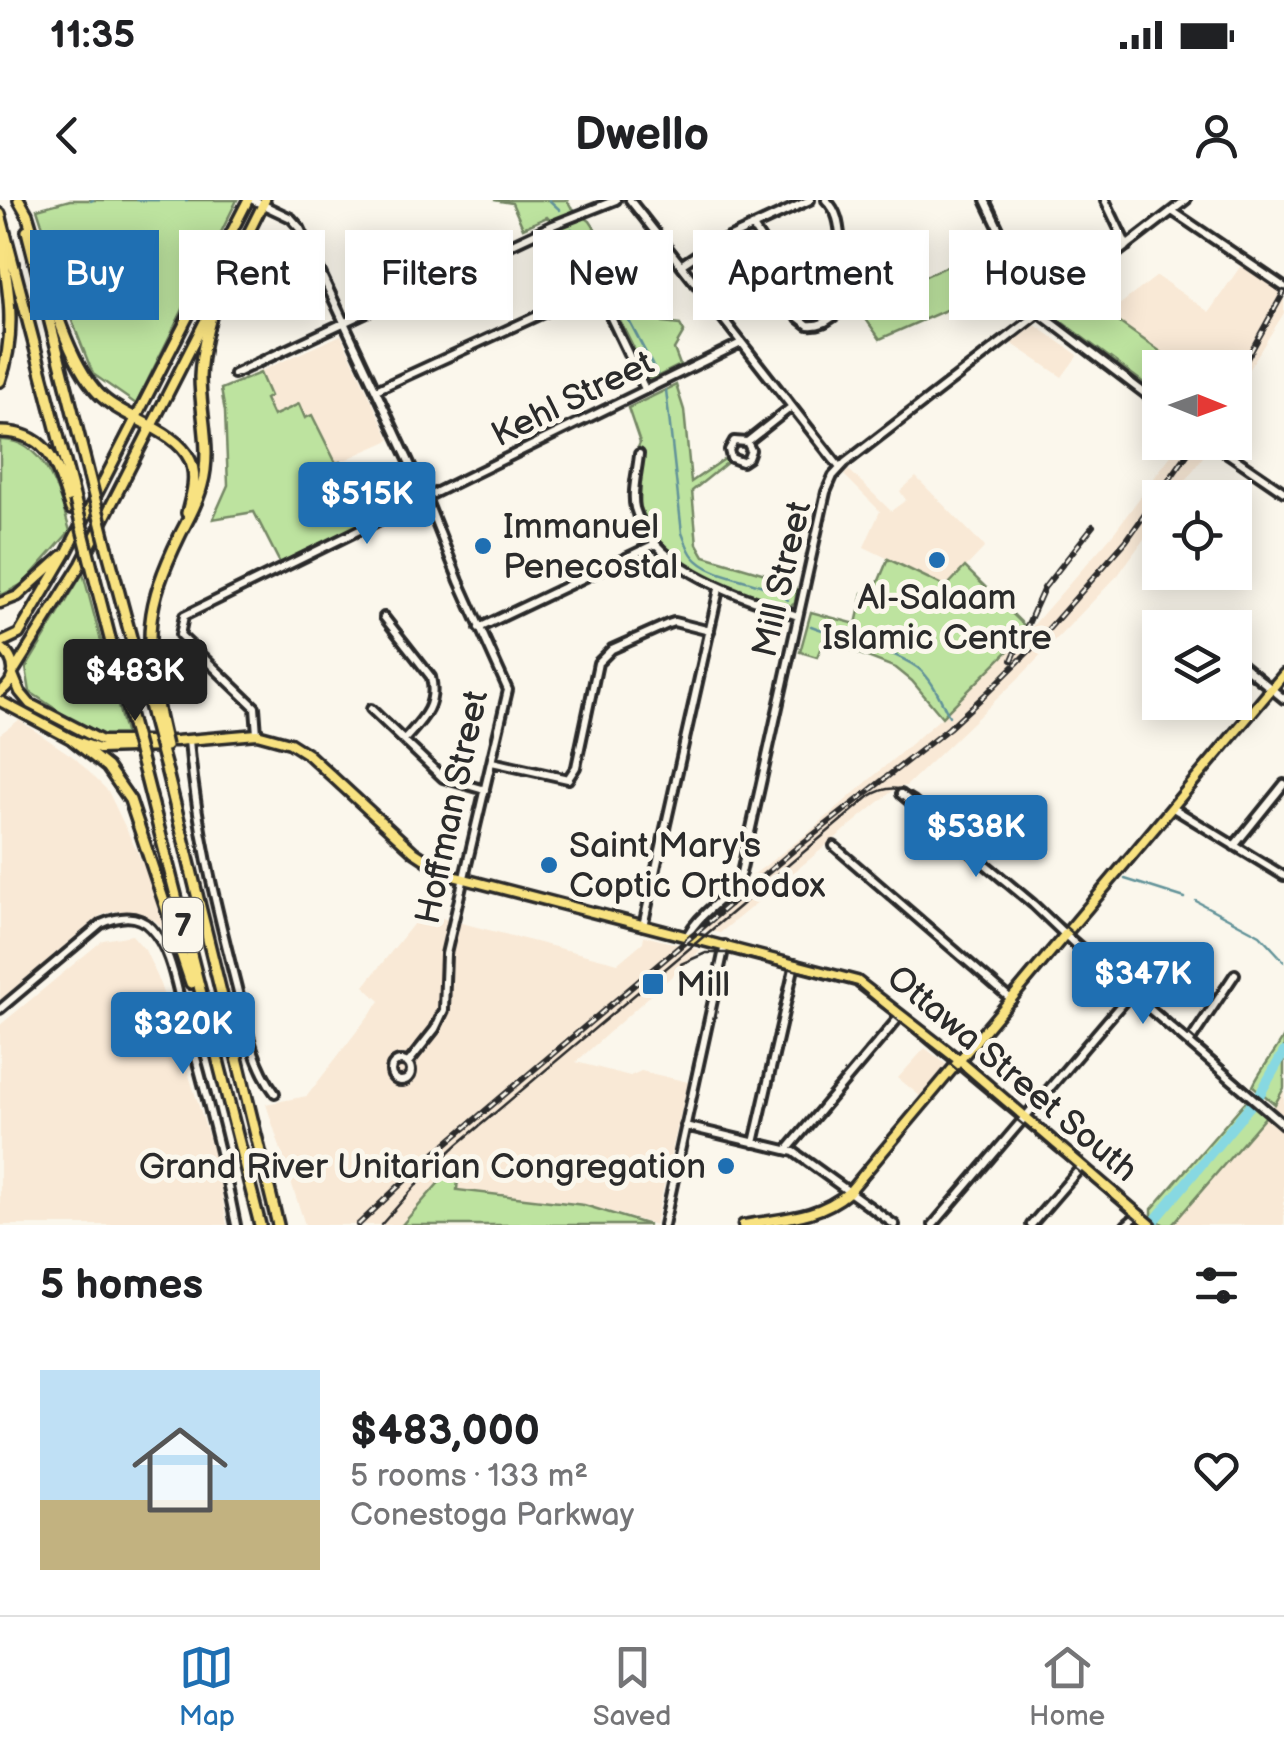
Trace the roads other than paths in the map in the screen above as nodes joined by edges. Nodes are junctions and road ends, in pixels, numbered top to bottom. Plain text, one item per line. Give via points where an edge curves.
1 (19, 200) edge
2 (250, 200) edge
3 (616, 200) edge
4 (630, 200) edge
5 (810, 200) edge
6 (826, 200) edge
7 (985, 200) edge
8 (1105, 200) edge
9 (1186, 200) edge
10 (264, 202) edge
11 (1172, 210) junction
12 (0, 214) edge
13 (753, 227) junction
14 (250, 230) edge
15 (999, 230) edge
16 (0, 240) edge
17 (1127, 246) junction
18 (1121, 251) edge
19 (681, 265) junction
20 (1284, 287) edge
21 (205, 320) edge
22 (211, 320) edge
23 (1030, 320) edge
24 (1048, 320) edge
25 (344, 322) junction
26 (740, 343) junction
27 (234, 374) dead end
28 (0, 382) edge
29 (645, 389) junction
30 (376, 390) junction
31 (1142, 391) edge
32 (790, 408) junction
33 (138, 415) junction
34 (150, 428) junction
35 (0, 432) edge
36 (748, 442) dead end
37 (640, 454) dead end
38 (1237, 460) edge
39 (840, 468) junction
40 (1284, 492) edge
41 (426, 498) junction
42 (73, 504) junction
43 (180, 535) junction
44 (655, 544) junction
45 (66, 554) junction
46 (720, 589) junction
47 (0, 602) edge
48 (384, 616) dead end
49 (798, 616) junction
50 (479, 628) junction
51 (710, 631) junction
52 (0, 645) edge
53 (14, 673) junction
54 (1252, 673) edge
55 (1284, 674) edge
56 (1271, 689) junction
57 (0, 692) edge
58 (1284, 699) edge
59 (0, 702) edge
60 (370, 708) dead end
61 (156, 715) junction
62 (256, 734) junction
63 (73, 740) junction
64 (189, 740) junction
65 (404, 740) junction
66 (176, 742) junction
67 (492, 762) junction
68 (1284, 784) edge
69 (485, 790) junction
70 (902, 794) dead end
71 (1174, 808) junction
72 (834, 846) dead end
73 (1234, 846) junction
74 (1284, 876) edge
75 (464, 880) junction
76 (644, 926) junction
77 (688, 936) junction
78 (1066, 936) junction
79 (725, 945) junction
80 (796, 964) junction
81 (1235, 974) dead end
82 (1131, 993) junction
83 (201, 998) junction
84 (1012, 1000) junction
85 (0, 1009) edge
86 (901, 1015) junction
87 (1189, 1043) junction
88 (960, 1061) junction
89 (408, 1063) dead end
90 (275, 1094) dead end
91 (1026, 1118) junction
92 (1284, 1125) edge
93 (685, 1126) junction
94 (754, 1143) junction
95 (787, 1150) junction
96 (1082, 1166) junction
97 (849, 1192) junction
98 (1145, 1219) edge
99 (236, 1225) edge
100 (260, 1225) edge
101 (278, 1225) edge
102 (664, 1225) edge
103 (744, 1225) edge
104 (895, 1225) edge
105 (934, 1225) edge
106 (1031, 1225) edge
107 (1126, 1225) edge

1 - 33 highway via 82,372 108,403
1 - 61 highway, 7, bridge
2 - 10 street, Hoffman Street
2 - 33 main road
3 - 25 street
4 - 19 street
5 - 13 street
6 - 13 street via 837,216 856,292 824,324 799,318 784,275
7 - 15 street
8 - 17 street
9 - 11 street, Mill Street
10 - 14 main road
10 - 25 street, Hoffman Street via 300,228
11 - 17 street, Mill Street
11 - 20 street
12 - 42 highway, 7
13 - 19 street
16 - 28 highway via 12,330
17 - 18 street, Mill Street
19 - 26 street
21 - 34 main road
22 - 43 highway via 200,378 202,485
23 - 39 street, Mill Street
24 - 31 street
25 - 27 street
25 - 30 street, Hoffman Street
26 - 29 street, Kehl Street
26 - 32 street
29 - 30 street via 602,299 585,294
29 - 41 street, Kehl Street
30 - 41 street, Hoffman Street
32 - 36 street
32 - 39 street
33 - 34 highway
33 - 45 main road
34 - 43 highway via 182,448 193,468
34 - 53 main road via 81,564
35 - 42 highway via 45,448
37 - 44 street via 635,508
38 - 40 street
39 - 49 street, Mill Street via 826,492
41 - 50 street, Hoffman Street
41 - 62 street, Kehl Street via 184,616 180,634 254,707
42 - 83 highway, 7, bridge
43 - 61 highway via 149,622
44 - 46 street
44 - 50 street
45 - 47 main road via 18,596
45 - 52 main road via 22,630
46 - 49 street
46 - 51 street
48 - 65 street via 434,687 432,707
49 - 77 street, Mill Street via 741,872
50 - 67 street, Hoffman Street via 508,690
51 - 67 street via 674,622 598,663 568,779
51 - 76 street
52 - 53 main road, Ottawa Street South
53 - 57 main road
53 - 66 main road, Ottawa Street South via 30,704 102,741
54 - 56 street
55 - 56 main road
56 - 58 street
56 - 71 main road
59 - 63 main road, Ottawa Street South
60 - 65 street
61 - 101 highway, 7, bridge
62 - 64 main road, Ottawa Street South
62 - 75 main road, Ottawa Street South via 309,756 414,852
63 - 66 main road, Ottawa Street South via 111,750
63 - 83 highway via 107,767 130,800
64 - 66 main road, Ottawa Street South
64 - 90 street via 206,865 249,1034
65 - 69 street via 443,778
67 - 69 street, Hoffman Street
68 - 73 street
69 - 75 street, Hoffman Street
70 - 78 street
71 - 73 street
71 - 78 main road
72 - 84 street
73 - 74 street
75 - 76 main road, Ottawa Street South
75 - 89 street, Hoffman Street via 445,960 444,1010
76 - 77 main road, Ottawa Street South
77 - 79 main road, Ottawa Street South
78 - 82 street
78 - 84 main road
79 - 80 main road, Ottawa Street South
79 - 93 street
80 - 86 main road, Ottawa Street South via 857,981
80 - 94 street
81 - 87 street
82 - 87 street
82 - 91 street
83 - 100 highway, 7
84 - 88 main road
85 - 99 street via 102,924 134,918 152,928 168,960 219,1139
86 - 88 main road, Ottawa Street South
86 - 95 street
87 - 92 street
88 - 91 main road, Ottawa Street South
88 - 97 main road
91 - 96 main road, Ottawa Street South
91 - 105 street
93 - 94 street
93 - 102 street
94 - 95 street
95 - 97 street
96 - 98 main road, Ottawa Street South
96 - 106 street
97 - 103 main road via 809,1215
97 - 104 street
98 - 107 street

